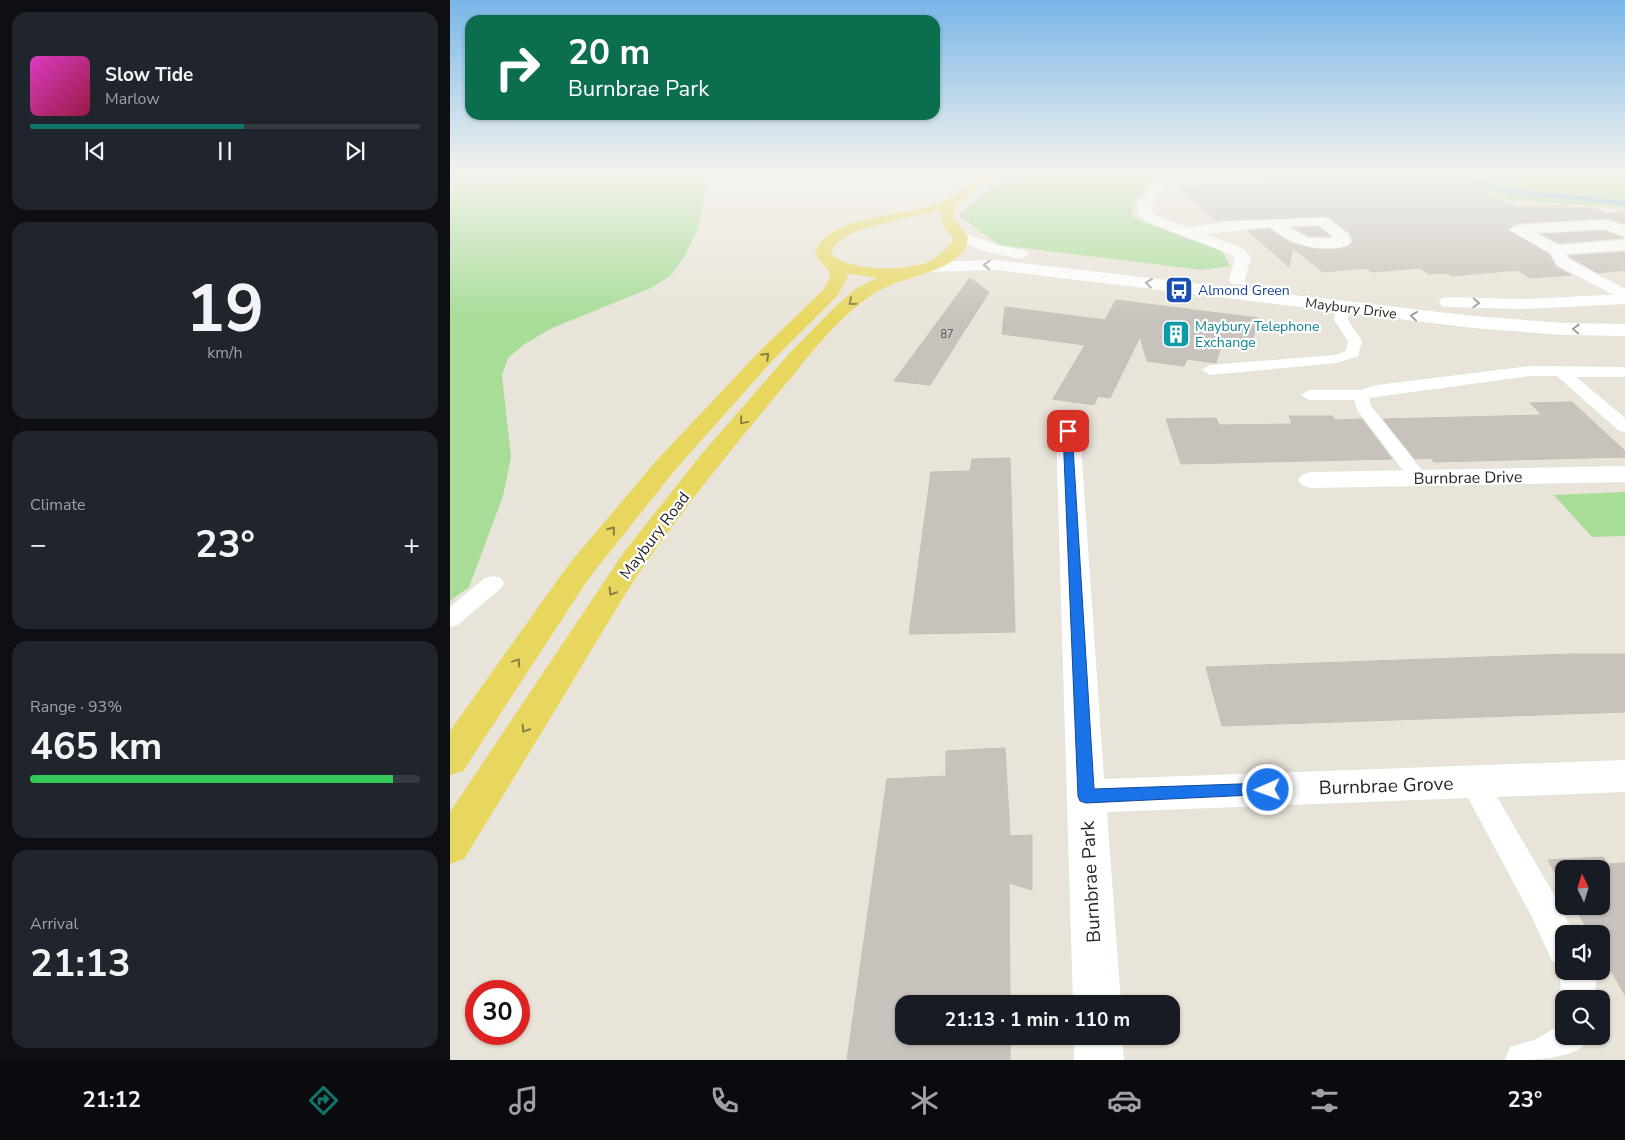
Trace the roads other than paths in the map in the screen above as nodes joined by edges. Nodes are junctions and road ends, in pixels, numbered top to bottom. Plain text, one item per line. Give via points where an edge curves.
1 (882, 222) edge
2 (913, 222) edge
3 (925, 222) edge
4 (950, 222) edge
5 (1160, 222) edge
6 (1267, 222) edge
7 (876, 224) junction
8 (1625, 232) edge
9 (958, 233) junction
10 (1189, 233) junction
11 (1625, 245) edge
12 (1556, 250) junction
13 (831, 263) junction
14 (920, 269) junction
15 (1238, 280) junction
16 (1625, 298) edge
17 (1342, 307) junction
18 (1625, 330) edge
19 (1210, 370) dead end
20 (1561, 372) junction
21 (1625, 372) edge
22 (1309, 395) dead end
23 (1361, 395) junction
24 (1625, 427) edge
25 (1068, 431) dead end
26 (1625, 474) edge
27 (1419, 478) junction
28 (1311, 480) dead end
29 (493, 583) dead end
30 (450, 620) edge
31 (450, 760) edge
32 (1625, 776) edge
33 (1473, 781) junction
34 (1086, 796) junction
35 (450, 846) edge
36 (1555, 931) edge
37 (1097, 995) edge
38 (1099, 1045) edge
39 (1560, 1045) edge
40 (1100, 1060) edge
41 (1524, 1060) edge

1 - 7 main road, Maybury Road
2 - 7 main road, Maybury Road
3 - 9 main road, Maybury Road
4 - 9 main road
5 - 10 street
6 - 10 street
7 - 13 main road, Maybury Road via 837,235 825,246 823,255
8 - 12 street via 1607,224 1517,230
9 - 14 main road, Maybury Road via 960,243 955,250 944,260
9 - 15 street, Maybury Drive via 1010,253
10 - 15 street via 1244,257
11 - 12 street
12 - 16 street via 1563,262
13 - 14 main road, Maybury Road via 865,272
31 -> 13 main road, Maybury Road via 579,571 666,464 764,358 831,292 839,277
17 -> 14 street, Maybury Drive via 996,265
14 -> 35 main road, Maybury Road via 880,283 844,308 795,359 709,461 634,558
15 -> 16 street, Maybury Drive via 1452,302 1542,304
18 -> 17 street, Maybury Drive via 1517,326
17 - 19 lane via 1341,320 1355,341 1354,353 1338,359
20 - 21 lane
20 - 23 lane via 1529,371 1377,390
20 - 24 lane
22 - 23 lane
23 - 27 lane via 1362,407
25 - 34 street, Burnbrae Park
26 - 27 street, Burnbrae Drive
27 - 28 street, Burnbrae Drive
29 - 30 lane
32 - 33 street, Burnbrae Grove
33 - 34 street, Burnbrae Grove
33 - 36 lane
34 - 37 street, Burnbrae Park
38 - 40 street
39 - 41 lane via 1539,1058

